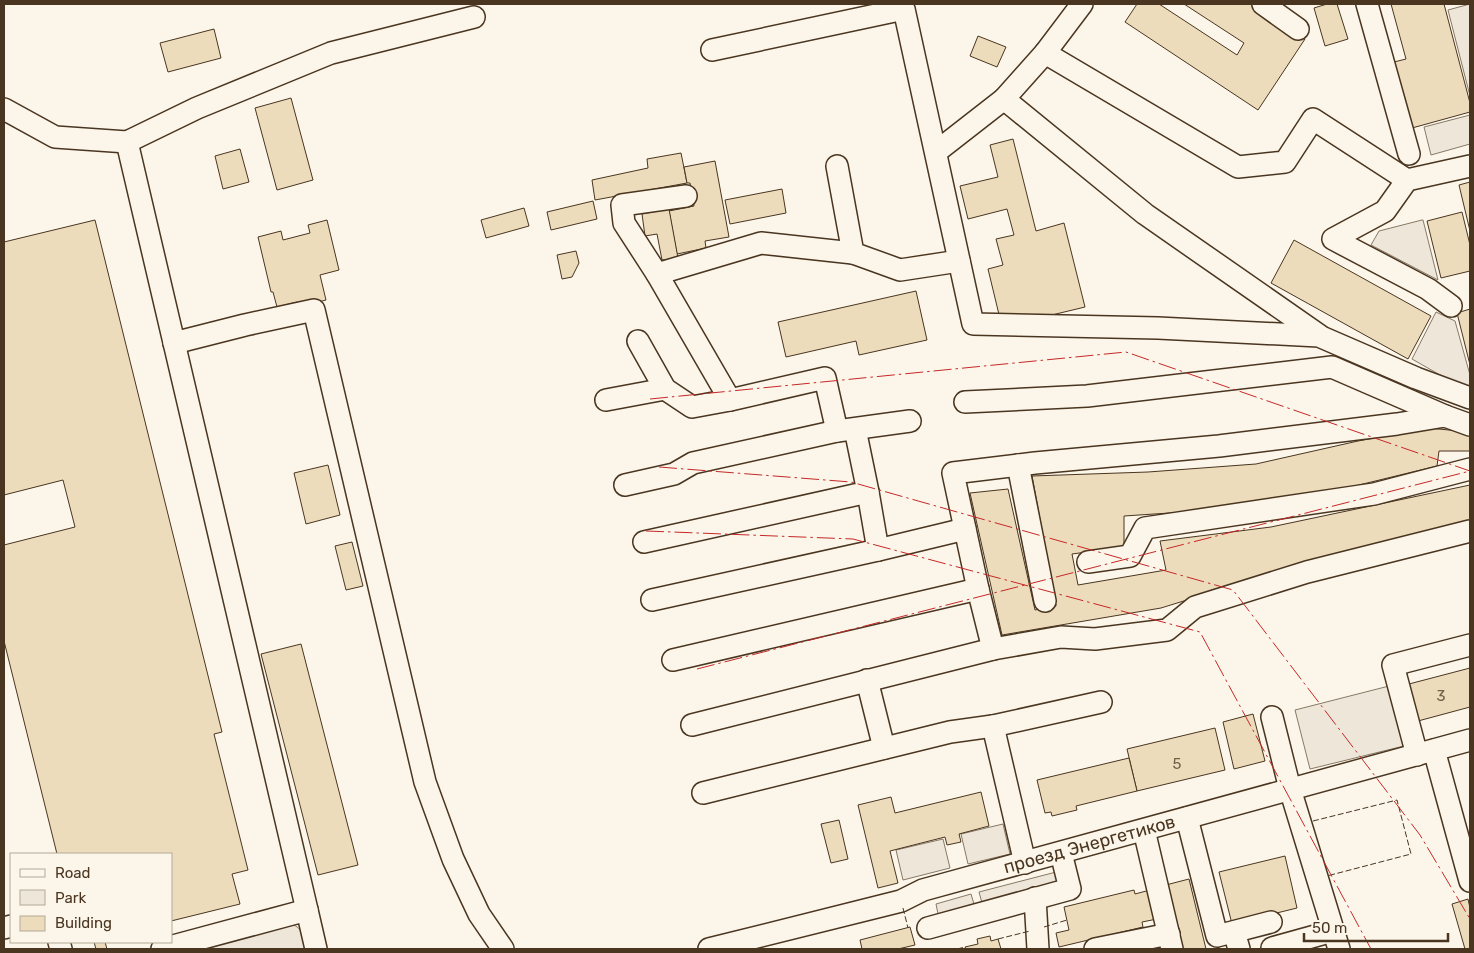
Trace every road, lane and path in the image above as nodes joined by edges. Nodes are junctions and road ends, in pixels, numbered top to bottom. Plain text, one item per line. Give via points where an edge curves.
1 (1082, 4) edge
2 (1263, 4) edge
3 (1367, 4) edge
4 (474, 17) dead end
5 (1298, 29) dead end
6 (712, 50) dead end
7 (1045, 53) junction
8 (1004, 99) junction
9 (4, 109) edge
10 (128, 142) junction
11 (936, 152) junction
12 (1408, 154) dead end
13 (837, 166) dead end
14 (1470, 166) edge
15 (1407, 180) junction
16 (686, 196) dead end
17 (853, 253) junction
18 (959, 261) junction
19 (657, 274) junction
20 (1452, 306) dead end
21 (1319, 336) junction
22 (638, 341) dead end
23 (174, 343) junction
24 (665, 389) junction
25 (1470, 398) edge
26 (606, 400) dead end
27 (730, 400) junction
28 (965, 402) dead end
29 (1446, 416) junction
30 (910, 421) dead end
31 (1470, 424) edge
32 (846, 430) junction
33 (1018, 465) junction
34 (1470, 469) edge
35 (625, 485) dead end
36 (868, 492) junction
37 (965, 529) junction
38 (1470, 531) edge
39 (644, 542) dead end
40 (878, 550) junction
41 (1088, 562) dead end
42 (978, 588) junction
43 (652, 600) dead end
44 (1045, 601) dead end
45 (1470, 645) edge
46 (993, 648) junction
47 (673, 660) dead end
48 (867, 680) junction
49 (1100, 702) dead end
50 (1272, 717) dead end
51 (692, 725) dead end
52 (993, 726) junction
53 (1470, 740) edge
54 (884, 748) junction
55 (1426, 752) junction
56 (1290, 789) junction
57 (703, 793) dead end
58 (1186, 818) junction
59 (1144, 830) junction
60 (1061, 853) junction
61 (1025, 863) junction
62 (1470, 881) edge
63 (1035, 898) junction
64 (307, 910) junction
65 (1271, 922) dead end
66 (928, 928) dead end
67 (1336, 940) edge
68 (1236, 941) edge
69 (1170, 942) edge
70 (162, 949) edge
71 (316, 949) edge
72 (503, 949) edge
73 (708, 949) edge
74 (1038, 949) edge
75 (1096, 949) edge
76 (1272, 949) edge

1 - 7 street
2 - 5 street
3 - 12 street
4 - 10 street via 331,53 197,108
6 - 11 street via 904,9
7 - 8 street
7 - 15 street via 1238,167 1285,162 1313,119
8 - 11 street
8 - 21 street via 1145,214
9 - 10 street via 55,137
10 - 23 street
11 - 18 street
13 - 17 street
14 - 15 street
15 - 20 street via 1385,211 1333,240 1428,288
16 - 19 street via 622,205 624,222
17 - 18 street via 900,270
17 - 19 street via 761,243
18 - 21 street via 973,324
19 - 27 street
21 - 25 street
22 - 24 street
23 - 64 street
23 - 72 street via 314,310 425,782 453,859 479,914
24 - 26 street
24 - 27 street via 692,407
27 - 32 street via 826,378
28 - 29 street via 1087,396 1332,367
29 - 31 street
29 - 33 street via 1219,446
30 - 32 street
32 - 35 street via 693,463 674,474
32 - 36 street
33 - 37 street via 953,473
33 - 44 street
34 - 41 street via 1374,494 1146,528 1130,556
36 - 39 street
36 - 40 street
37 - 40 street
37 - 42 street
38 - 46 street via 1307,572 1194,607 1167,630 1095,639 1061,638
40 - 43 street
42 - 46 street
42 - 47 street
45 - 55 street via 1393,665
46 - 48 street
48 - 51 street
48 - 54 street
49 - 52 street
50 - 56 street
52 - 54 street via 950,732
52 - 61 street
53 - 55 street, проезд Энергетиков
54 - 57 street
55 - 56 street, проезд Энергетиков
55 - 62 street
56 - 58 street, проезд Энергетиков
56 - 67 street
58 - 59 street, проезд Энергетиков
58 - 68 street via 1217,936
59 - 60 street, проезд Энергетиков
59 - 69 street
60 - 61 street, проезд Энергетиков
60 - 63 street via 1070,888
61 - 73 street, проезд Энергетиков via 923,890 901,901
63 - 66 street
63 - 74 street
64 - 70 street
64 - 71 street
65 - 68 street
67 - 76 street
69 - 75 street

